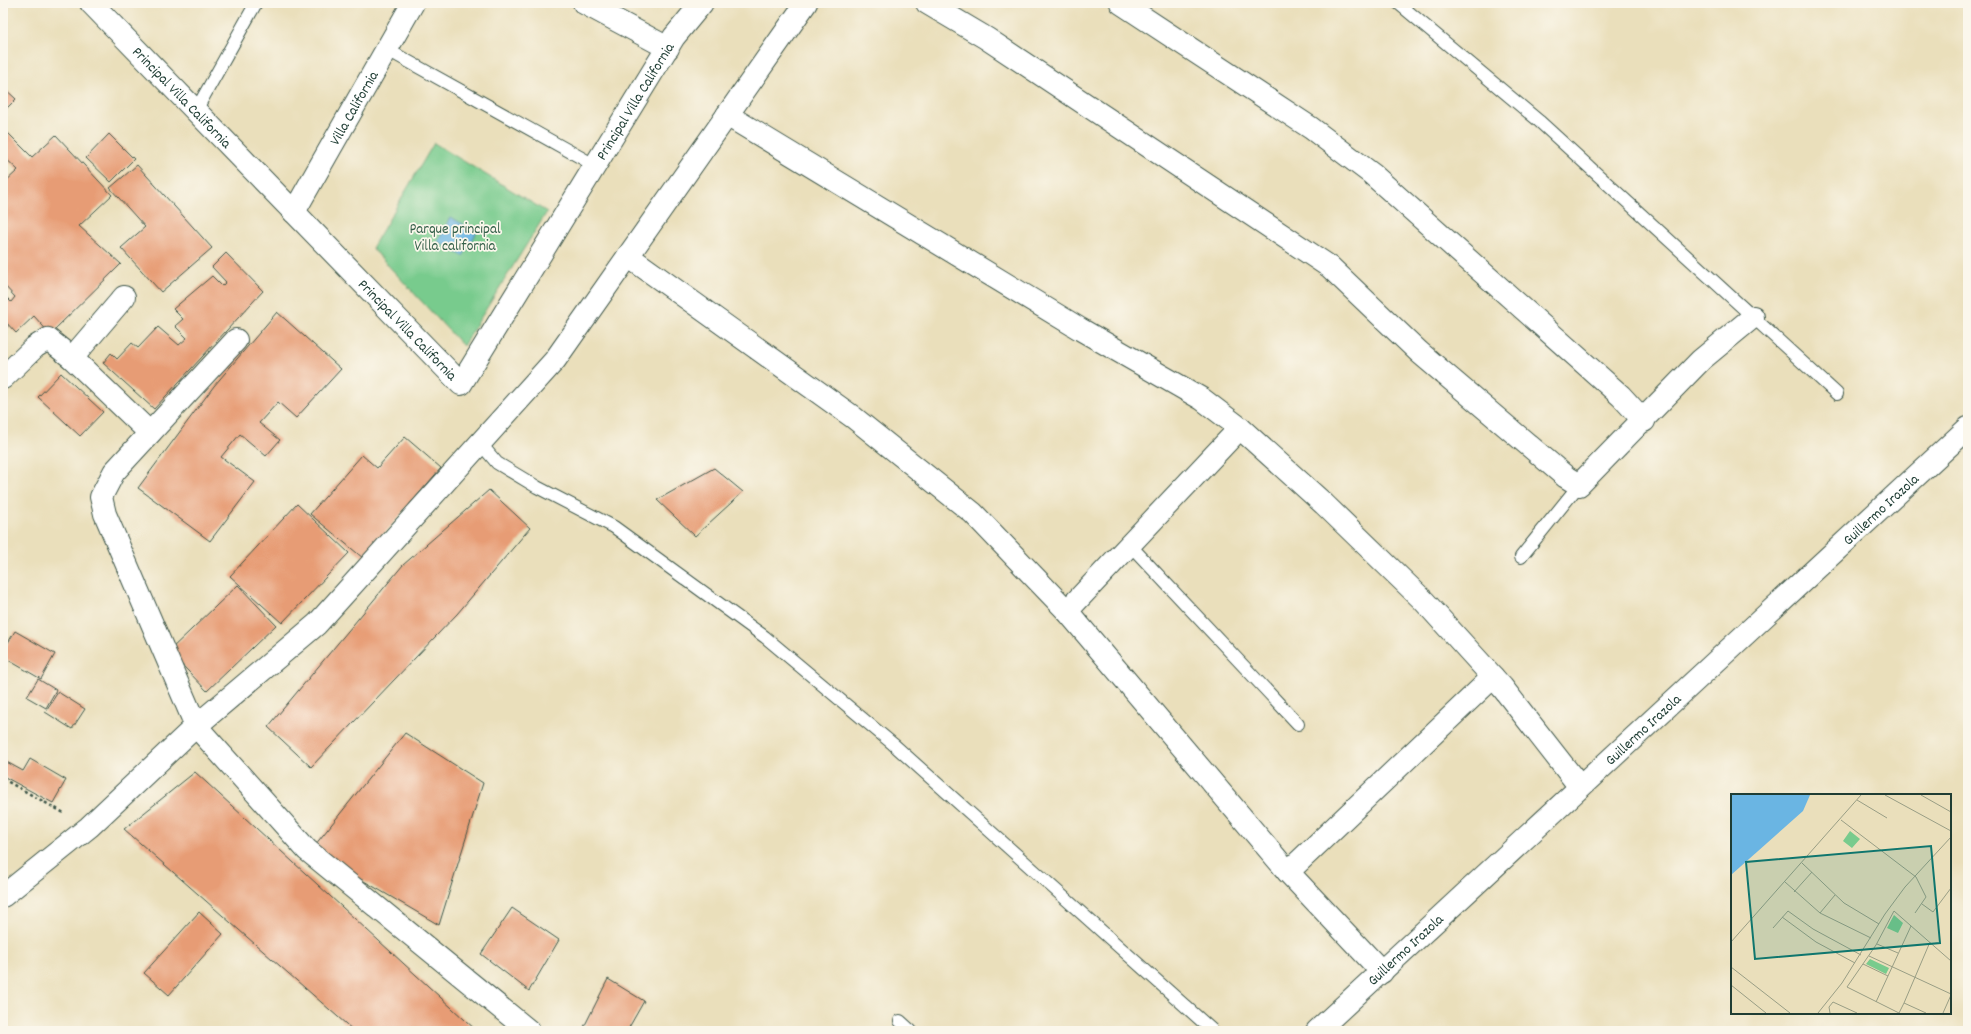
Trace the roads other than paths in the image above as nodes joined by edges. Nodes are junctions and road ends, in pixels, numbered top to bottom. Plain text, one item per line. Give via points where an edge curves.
1 (92, 3) edge
2 (256, 3) edge
3 (413, 3) edge
4 (584, 3) edge
5 (702, 3) edge
6 (806, 3) edge
7 (927, 3) edge
8 (1121, 3) edge
9 (1398, 3) edge
10 (111, 11) edge
11 (668, 48) junction
12 (386, 49) junction
13 (195, 112) junction
14 (727, 115) junction
15 (596, 166) junction
16 (294, 212) junction
17 (628, 256) junction
18 (124, 297) dead end
19 (1753, 317) junction
20 (236, 340) dead end
21 (72, 358) junction
22 (3, 378) edge
23 (1837, 394) dead end
24 (1644, 421) junction
25 (1240, 428) junction
26 (1968, 428) edge
27 (150, 433) junction
28 (480, 443) junction
29 (1579, 485) junction
30 (1130, 545) junction
31 (1521, 557) dead end
32 (1067, 611) junction
33 (1493, 678) junction
34 (1298, 724) dead end
35 (196, 726) junction
36 (1580, 787) junction
37 (1288, 872) junction
38 (3, 896) edge
39 (1382, 972) junction
40 (900, 1021) dead end
41 (529, 1031) edge
42 (911, 1031) edge
43 (1213, 1031) edge
44 (1317, 1031) edge

1 - 10 street, Principal Villa California
2 - 13 lane
3 - 12 street, Villa California
4 - 11 street
5 - 11 street, Principal Villa California
6 - 14 street
7 - 29 street via 986,38 1330,267 1419,352 1566,477
8 - 24 street via 1311,128 1372,174 1621,396
9 - 19 lane via 1539,120
10 - 13 street, Principal Villa California
11 - 15 street, Principal Villa California
12 - 15 lane
12 - 16 street, Villa California
13 - 16 street, Principal Villa California
14 - 17 street
14 - 25 street via 1202,400
15 - 16 street, Principal Villa California via 461,384
17 - 28 street via 555,360
17 - 32 street via 853,417 973,513
18 - 21 street
19 - 23 lane
19 - 24 street via 1701,360
20 - 27 street
21 - 22 street via 48,338 34,347
21 - 27 street
24 - 29 street
25 - 30 street
25 - 33 street via 1324,504 1418,596
26 - 36 street, Guillermo Irazola
27 - 35 street via 114,472 102,497 105,514
28 - 35 street via 318,624
28 - 43 lane via 497,463 614,527 765,637 893,744
29 - 31 lane
30 - 32 street
30 - 34 lane
32 - 37 street
33 - 36 street
33 - 37 street
35 - 38 street via 89,827
35 - 41 street via 307,850
36 - 39 street, Guillermo Irazola
37 - 39 street
39 - 44 street, Guillermo Irazola
40 - 42 lane

